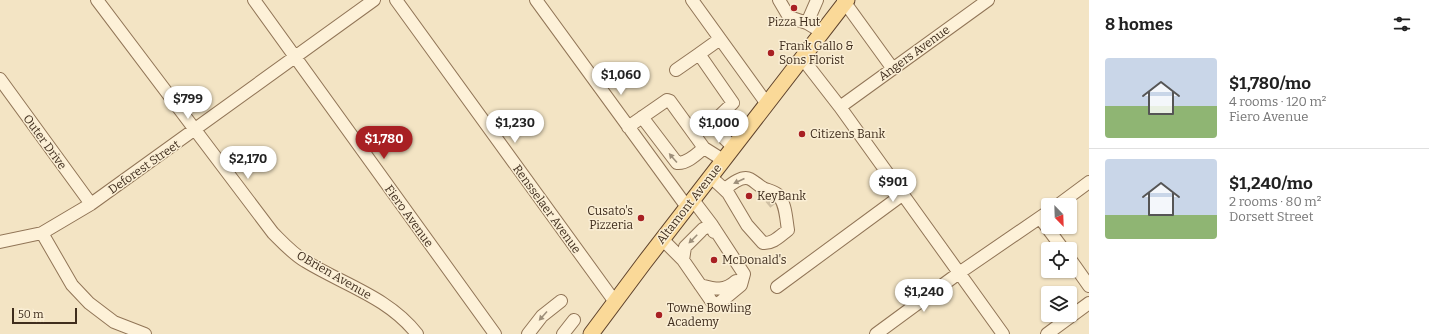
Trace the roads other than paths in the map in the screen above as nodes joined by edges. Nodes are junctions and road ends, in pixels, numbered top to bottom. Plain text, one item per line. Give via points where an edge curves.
1 (97, 0) edge
2 (254, 0) edge
3 (374, 0) edge
4 (396, 0) edge
5 (536, 0) edge
6 (692, 0) edge
7 (779, 0) edge
8 (817, 0) edge
9 (988, 0) edge
10 (845, 1) edge
11 (807, 23) junction
12 (822, 32) junction
13 (720, 39) junction
14 (699, 54) junction
15 (295, 57) junction
16 (802, 58) junction
17 (892, 69) junction
18 (676, 70) dead end
19 (0, 79) edge
20 (767, 104) junction
21 (840, 107) junction
22 (642, 117) junction
23 (717, 125) junction
24 (628, 126) junction
25 (195, 130) junction
26 (743, 134) junction
27 (733, 147) junction
28 (704, 148) junction
29 (723, 160) junction
30 (710, 177) junction
31 (1089, 182) edge
32 (760, 186) junction
33 (725, 189) junction
34 (902, 195) junction
35 (1067, 198) edge
36 (690, 203) junction
37 (91, 204) junction
38 (1041, 217) edge
39 (712, 225) junction
40 (787, 226) junction
41 (42, 233) junction
42 (662, 240) junction
43 (0, 242) edge
44 (683, 260) junction
45 (1077, 269) edge
46 (959, 273) junction
47 (1089, 286) edge
48 (776, 287) dead end
49 (561, 301) dead end
50 (615, 302) junction
51 (1089, 303) edge
52 (574, 320) dead end
53 (145, 334) edge
54 (417, 334) edge
55 (495, 334) edge
56 (528, 334) edge
57 (563, 334) edge
58 (591, 334) edge
59 (876, 334) edge
60 (1003, 334) edge
61 (1047, 334) edge

1 - 25 street, OBrien Avenue
2 - 15 street, Fiero Avenue
3 - 15 street, Deforest Street
4 - 50 street, Rensselaer Avenue
5 - 24 street
6 - 13 street
7 - 11 street via 789,17
8 - 11 street
9 - 17 street, Angers Avenue
10 - 12 main road, Altamont Avenue
10 - 17 street
11 - 12 street
12 - 16 main road, Altamont Avenue
13 - 14 street
13 - 20 street
14 - 18 street
14 - 23 street via 733,103 714,121
15 - 25 street, Deforest Street
15 - 55 street, Fiero Avenue
16 - 20 main road, Altamont Avenue
16 - 21 street
17 - 21 street, Angers Avenue
19 - 37 street, Outer Drive
20 - 26 main road, Altamont Avenue
21 - 34 street
22 - 24 street
28 -> 22 street via 687,161 677,163
22 - 28 street via 667,100 670,101
23 - 26 street via 725,124
23 - 27 street
24 - 36 street
25 - 37 street, Deforest Street
25 - 54 street, OBrien Avenue via 273,233 288,247 304,261 392,309
26 - 27 main road, Altamont Avenue
27 - 29 main road, Altamont Avenue
28 - 29 street
29 - 30 main road, Altamont Avenue
30 - 33 street
30 - 36 main road, Altamont Avenue
31 - 35 street
32 -> 33 street via 749,178 744,178
32 - 40 street
32 - 40 street via 777,194 782,202
33 - 40 street via 747,225 762,243 768,244 776,240
34 - 46 street
34 - 48 street
36 - 39 street
36 - 42 main road, Altamont Avenue
37 - 41 street, Deforest Street
38 - 46 street
39 -> 44 street via 685,247
39 - 44 street via 744,274 741,285 718,304 712,302
41 - 43 street, Deforest Street
41 - 53 street via 72,285 89,303 114,322
42 - 44 street
42 - 50 main road, Altamont Avenue
45 - 47 street
46 - 59 street
46 - 60 street
49 -> 56 street via 542,316
50 - 58 main road, Altamont Avenue
51 - 61 street
52 - 57 street

